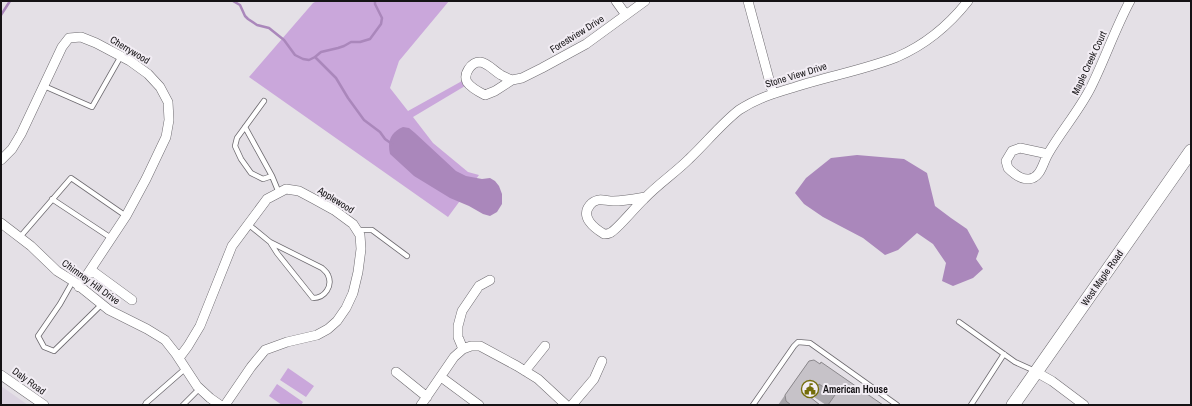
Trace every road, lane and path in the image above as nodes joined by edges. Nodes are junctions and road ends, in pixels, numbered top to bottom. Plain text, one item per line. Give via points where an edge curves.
1 (616, 1) edge
2 (645, 1) edge
3 (748, 1) edge
4 (968, 1) edge
5 (1130, 1) edge
6 (626, 15) junction
7 (121, 56) junction
8 (512, 80) junction
9 (44, 86) junction
10 (773, 94) junction
11 (264, 101) dead end
12 (245, 127) junction
13 (1191, 151) edge
14 (1048, 154) junction
15 (1, 160) edge
16 (272, 176) junction
17 (278, 193) junction
18 (645, 197) junction
19 (52, 199) junction
20 (126, 216) junction
21 (1, 224) edge
22 (248, 224) junction
23 (357, 230) junction
24 (20, 237) junction
25 (111, 238) junction
26 (270, 242) junction
27 (407, 256) dead end
28 (91, 270) junction
29 (490, 280) dead end
30 (76, 284) junction
31 (132, 300) dead end
32 (102, 304) junction
33 (959, 322) dead end
34 (545, 346) dead end
35 (463, 349) junction
36 (1004, 354) junction
37 (179, 358) junction
38 (602, 361) dead end
39 (186, 368) junction
40 (525, 371) junction
41 (396, 372) dead end
42 (1036, 372) junction
43 (1, 375) edge
44 (441, 377) junction
45 (200, 388) junction
46 (427, 397) junction
47 (44, 405) edge
48 (145, 405) edge
49 (182, 405) edge
50 (220, 405) edge
51 (226, 405) edge
52 (420, 405) edge
53 (479, 405) edge
54 (566, 405) edge
55 (572, 405) edge
56 (753, 405) edge
57 (897, 405) edge
58 (971, 405) edge
59 (1014, 405) edge
60 (1084, 405) edge

1 - 6 street
2 - 6 street, Forestview Drive
3 - 10 street
4 - 10 street, Stone View Drive via 938,32 898,56 876,65 818,79
5 - 14 street, Maple Creek Court via 1091,88
6 - 8 street, Forestview Drive via 586,44 522,78
7 - 9 street, Cherrywood via 81,37 69,38 62,47
7 - 9 lane via 92,107
7 - 20 street, Cherrywood via 148,74 160,87 168,102 169,120 166,137
8 - 8 street, Forestview Drive via 478,62 468,69 466,75 468,84 485,94
9 - 15 street, Cherrywood via 12,149
10 - 18 street, Stone View Drive via 759,98 739,111
11 - 12 lane
12 - 16 lane
12 - 16 lane via 235,146 241,159 251,174 263,179
13 - 42 main road, West Maple Road
14 - 14 street via 1020,148 1012,152 1006,161 1008,168 1020,178 1029,179 1037,175
16 - 17 lane
17 - 22 street via 267,199
17 - 23 street, Applewood via 286,189 314,199 334,210
18 - 18 street, Stone View Drive via 610,233 604,234 596,230 586,214 589,205 598,200 626,201
19 - 20 lane via 71,178
19 - 24 lane
19 - 25 lane
20 - 25 street, Cherrywood
21 - 24 street, Chimney Hill Drive
22 - 26 lane
22 - 37 street via 232,246 200,326
23 - 27 lane via 372,230
23 - 51 street via 361,249 358,272 353,292 337,321 317,335 265,350
24 - 30 street, Chimney Hill Drive via 57,271
25 - 28 street, Cherrywood
26 - 26 lane via 313,298 325,294 330,281 328,273
28 - 30 street, Cherrywood
28 - 31 street
29 - 35 street via 479,286 462,311 458,337
30 - 32 street, Chimney Hill Drive
30 - 32 lane via 38,336 44,347 54,351
32 - 37 street, Chimney Hill Drive via 165,340
33 - 36 lane
34 - 40 street
35 - 40 street via 480,346
35 - 44 street
36 - 42 lane
36 - 58 lane
37 - 39 street, Chimney Hill Drive
38 - 55 street via 594,379
39 - 45 street, Chimney Hill Drive
39 - 48 lane
40 - 54 street via 538,379
41 - 46 street
42 - 59 main road, West Maple Road
42 - 60 street
43 - 47 street, Daly Road
44 - 46 street
44 - 53 street
45 - 49 lane
45 - 50 street, Chimney Hill Drive
46 - 52 street
56 - 57 lane via 798,342 810,343

